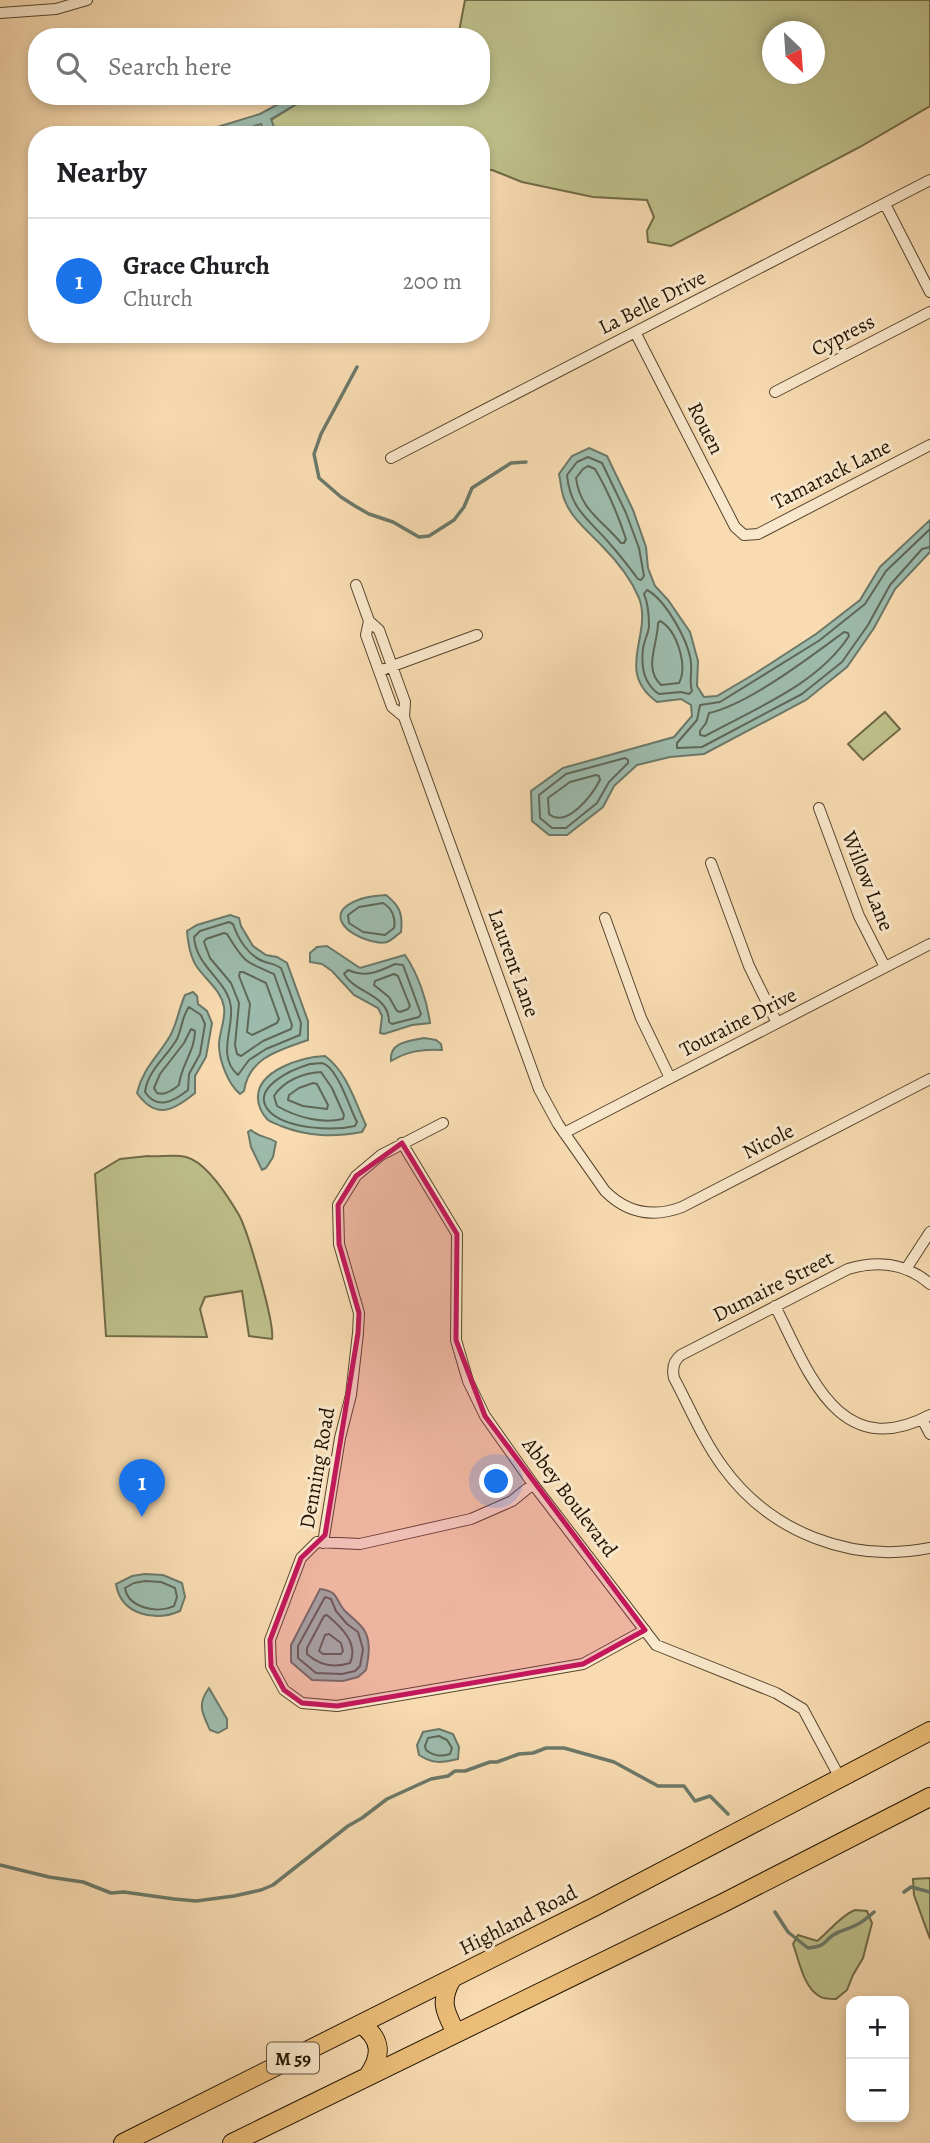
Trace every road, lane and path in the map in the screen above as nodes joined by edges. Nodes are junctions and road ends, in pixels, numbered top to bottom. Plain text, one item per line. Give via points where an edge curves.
1 (87, 0) edge
2 (0, 13) edge
3 (930, 180) edge
4 (885, 204) junction
5 (930, 292) edge
6 (930, 312) edge
7 (635, 332) junction
8 (775, 392) dead end
9 (930, 444) edge
10 (391, 457) dead end
11 (749, 536) joint
12 (356, 585) dead end
13 (369, 621) junction
14 (477, 635) dead end
15 (393, 666) junction
16 (379, 671) junction
17 (404, 717) junction
18 (819, 808) dead end
19 (711, 863) dead end
20 (604, 918) dead end
21 (930, 944) edge
22 (885, 967) junction
23 (777, 1023) junction
24 (670, 1078) junction
25 (930, 1079) edge
26 (443, 1123) dead end
27 (564, 1133) junction
28 (402, 1143) junction
29 (620, 1203) joint
30 (930, 1232) edge
31 (906, 1269) junction
32 (930, 1284) edge
33 (775, 1306) junction
34 (926, 1417) edge
35 (930, 1434) edge
36 (533, 1484) junction
37 (323, 1542) junction
38 (930, 1548) edge
39 (645, 1630) junction
40 (930, 1731) edge
41 (839, 1778) junction
42 (930, 1797) edge
43 (452, 1979) junction
44 (361, 2024) junction
45 (457, 2033) junction
46 (368, 2077) junction
47 (123, 2143) edge
48 (232, 2143) edge

1 - 2 street via 57,9
3 - 4 street, La Belle Drive
4 - 5 street
4 - 7 street, La Belle Drive
6 - 8 street, Cypress
7 - 10 street, La Belle Drive
7 - 11 street, Rouen via 735,527
9 - 11 street, Tamarack Lane
12 - 13 street, Laurent Lane
13 - 15 street, Laurent Lane via 379,631
13 - 16 street, Laurent Lane via 366,635
14 - 15 street
15 - 16 street
15 - 17 street, Laurent Lane via 405,702
16 - 17 street, Laurent Lane via 392,707
17 - 27 street, Laurent Lane via 536,1080
18 - 22 street, Willow Lane via 859,916
19 - 23 street via 749,966
20 - 24 street via 644,1025
21 - 22 street, Touraine Drive
22 - 23 street, Touraine Drive
23 - 24 street, Touraine Drive
24 - 27 street, Touraine Drive
25 - 29 street, Nicole via 681,1207 652,1213
26 - 28 street, Denning Road
27 - 29 street, Laurent Lane via 605,1191
28 - 36 street, Abbey Boulevard via 457,1234 456,1340 468,1381 485,1416
28 - 37 street, Denning Road via 356,1175 338,1205 340,1244 359,1312 351,1395
30 - 31 street
31 - 32 street, Dumaire Street
31 - 33 street, Dumaire Street via 876,1264 848,1269
33 - 34 street via 817,1387 840,1413 860,1424 884,1429
33 - 38 street, Dumaire Street via 676,1359 674,1378 712,1451 764,1510 804,1534 846,1548 886,1552
34 - 35 street
36 - 37 street via 512,1501 471,1519 360,1544
36 - 39 street, Abbey Boulevard
37 - 39 street, Denning Road via 317,1542 301,1558 270,1640 271,1666 284,1690 302,1703 337,1706 583,1664
39 - 41 street, Abbey Boulevard via 656,1645 776,1693 803,1709
40 - 41 highway, Highland Road / M 59
41 - 43 highway, Highland Road / M 59
42 - 45 highway, M 59
43 - 44 highway, Highland Road / M 59
43 - 45 highway via 444,2004
44 - 46 highway via 374,2037 378,2050
44 - 47 highway, Highland Road / M 59
45 - 46 highway, M 59
46 - 48 highway, M 59

